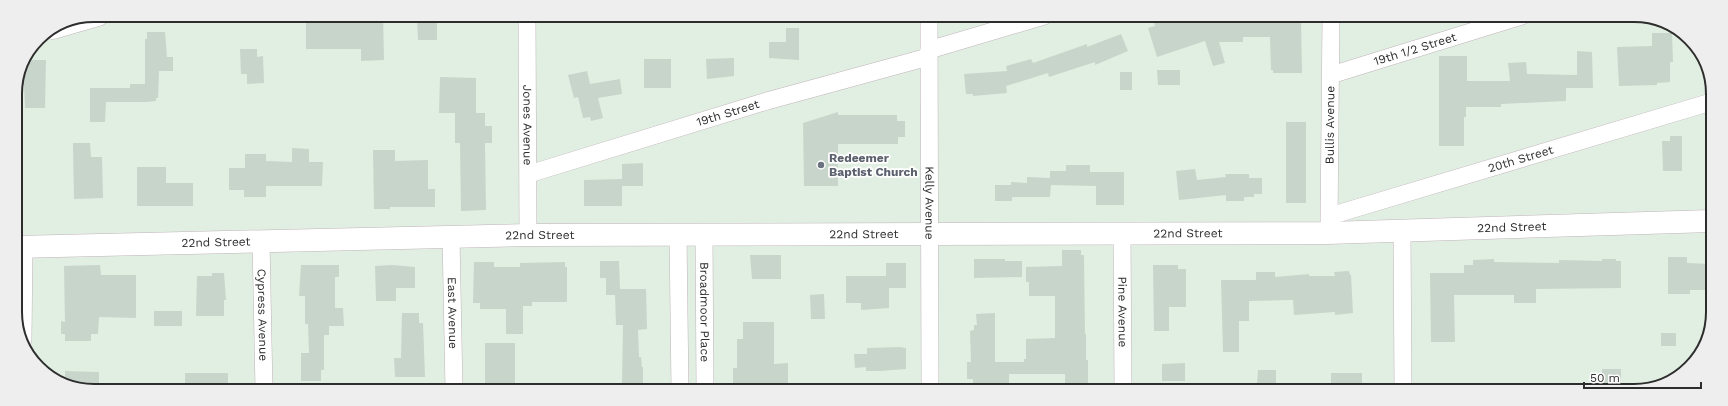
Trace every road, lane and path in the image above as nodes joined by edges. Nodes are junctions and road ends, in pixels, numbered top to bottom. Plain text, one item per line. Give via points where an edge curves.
1 (528, 22) edge
2 (929, 22) edge
3 (1025, 22) edge
4 (1331, 22) edge
5 (1503, 22) edge
6 (929, 53) junction
7 (1331, 75) junction
8 (1706, 104) edge
9 (529, 174) junction
10 (1706, 221) edge
11 (1329, 224) junction
12 (1402, 232) junction
13 (929, 233) junction
14 (1122, 233) junction
15 (678, 234) junction
16 (704, 234) junction
17 (528, 235) junction
18 (451, 236) junction
19 (261, 241) junction
20 (22, 247) edge
21 (22, 294) edge
22 (23, 327) edge
23 (264, 384) edge
24 (454, 384) edge
25 (680, 384) edge
26 (705, 384) edge
27 (930, 384) edge
28 (1123, 384) edge
29 (1403, 384) edge

1 - 9 street, Jones Avenue
2 - 6 street, Kelly Avenue
3 - 6 street, 19th Street
4 - 7 street, Bullis Avenue
5 - 7 street, 19th 1/2 Street
6 - 9 street, 19th Street
6 - 13 street, Kelly Avenue
7 - 11 street, Bullis Avenue
8 - 11 street, 20th Street
9 - 17 street, Jones Avenue
10 - 12 street, 22nd Street
11 - 12 street, 22nd Street
11 - 14 street, 22nd Street
12 - 29 street
13 - 14 street, 22nd Street
13 - 16 street, 22nd Street
13 - 27 street, Kelly Avenue
14 - 28 street, Pine Avenue
15 - 16 street, 22nd Street
15 - 17 street, 22nd Street
15 - 25 street, Broadmoor Place
16 - 26 street, Broadmoor Place
17 - 18 street, 22nd Street
18 - 19 street, 22nd Street
18 - 24 street, East Avenue
19 - 20 street, 22nd Street
19 - 23 street, Cypress Avenue
21 - 22 street

